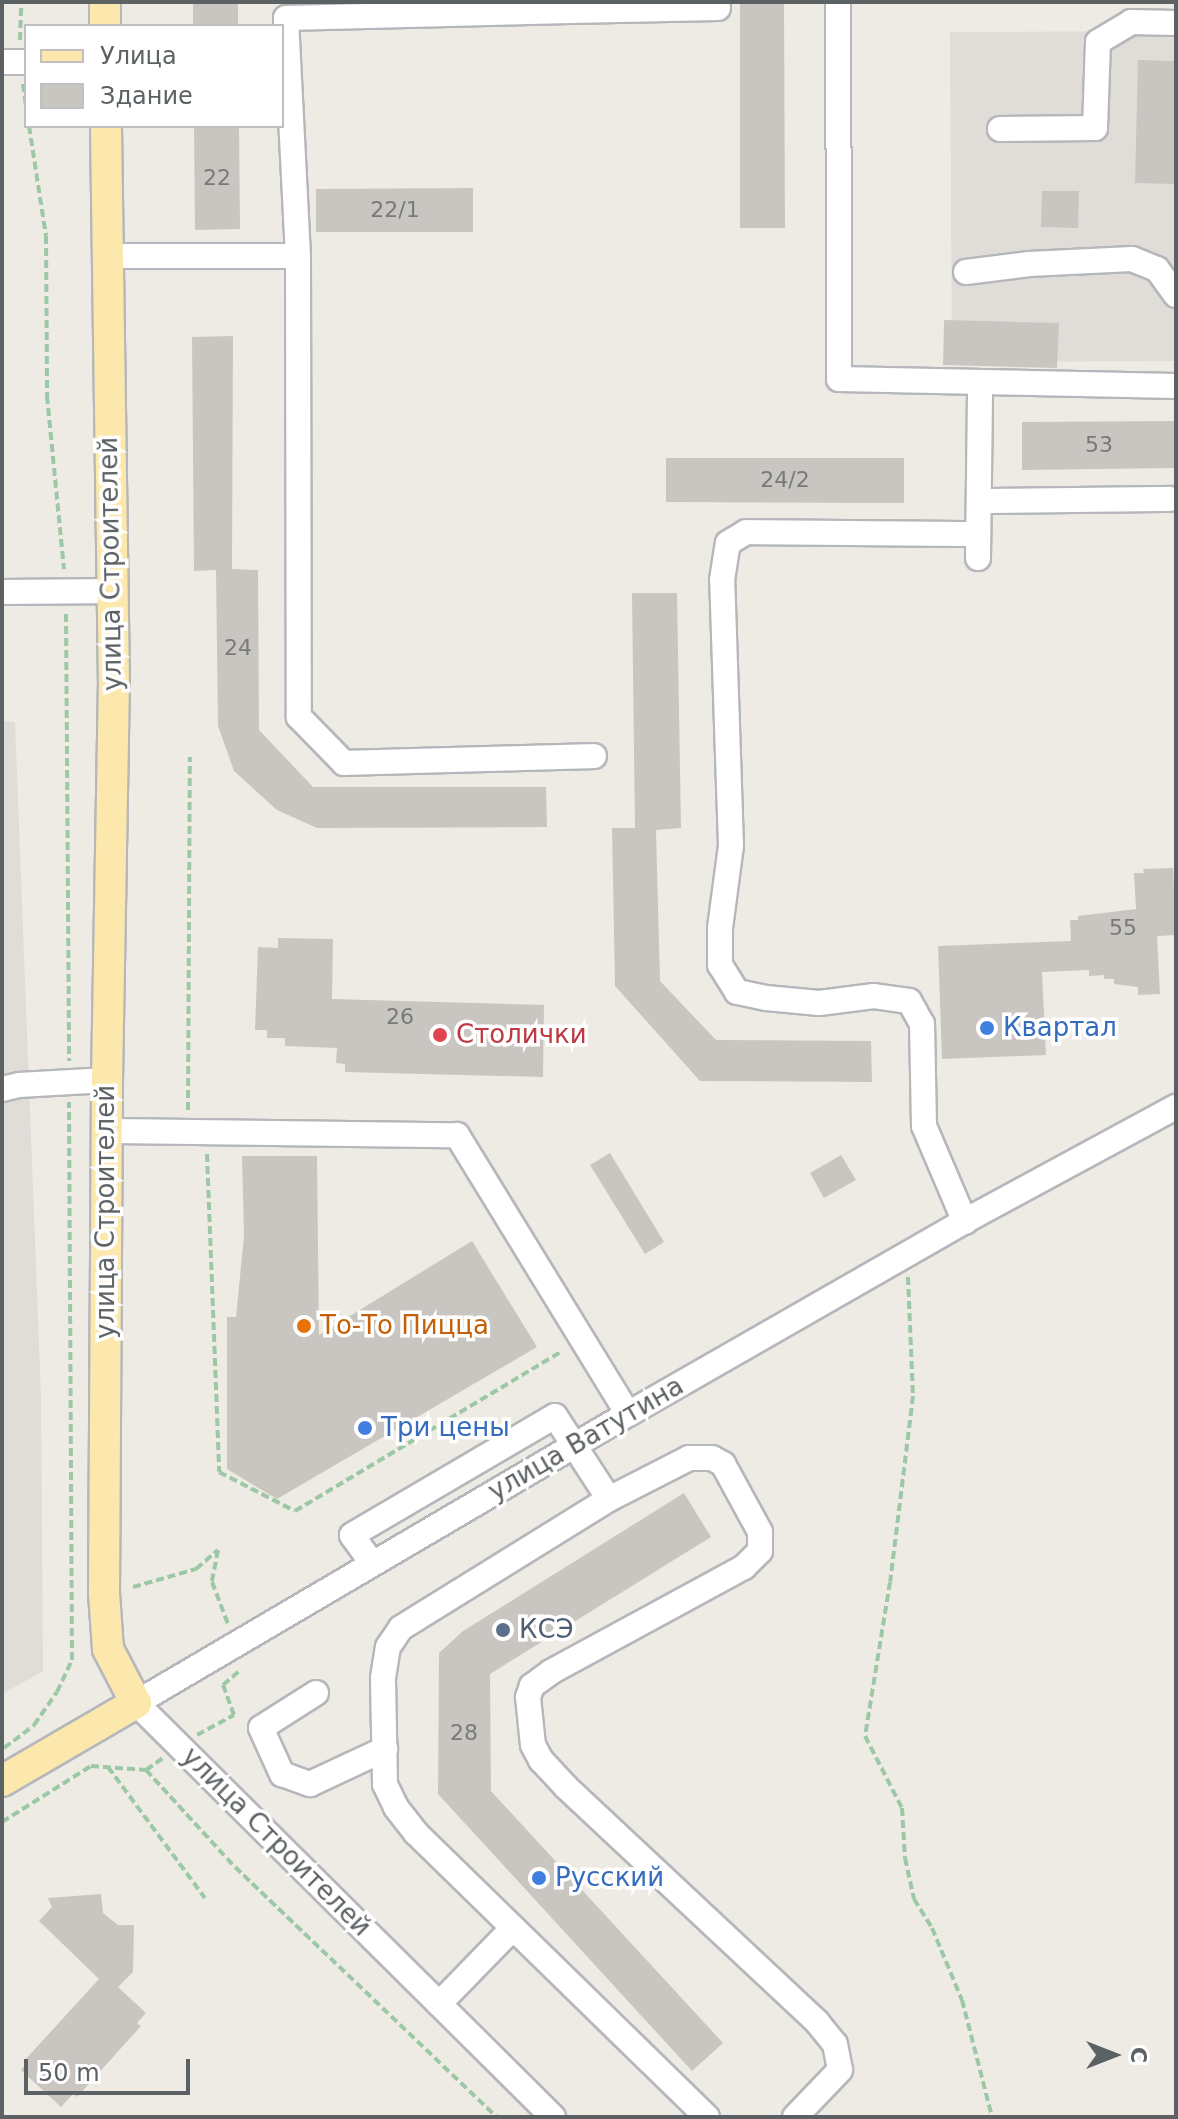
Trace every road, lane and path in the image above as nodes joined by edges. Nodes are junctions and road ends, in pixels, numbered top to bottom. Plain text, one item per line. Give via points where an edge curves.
1 (105, 2) edge
2 (838, 2) edge
3 (570, 6) edge
4 (718, 8) dead end
5 (1176, 23) edge
6 (105, 24) edge
7 (2, 62) edge
8 (24, 62) edge
9 (29, 128) edge
10 (106, 128) edge
11 (1000, 129) dead end
12 (106, 256) junction
13 (298, 256) junction
14 (966, 272) dead end
15 (1176, 295) edge
16 (980, 382) junction
17 (1176, 386) edge
18 (1170, 499) dead end
19 (979, 501) junction
20 (112, 591) junction
21 (2, 592) edge
22 (66, 592) junction
23 (594, 756) dead end
24 (190, 757) dead end
25 (107, 1080) junction
26 (69, 1082) junction
27 (2, 1089) edge
28 (1176, 1107) edge
29 (193, 1130) junction
30 (107, 1131) junction
31 (965, 1222) junction
32 (902, 1258) junction
33 (583, 1339) junction
34 (628, 1414) junction
35 (575, 1447) junction
36 (609, 1499) junction
37 (372, 1563) junction
38 (133, 1587) dead end
39 (228, 1624) dead end
40 (242, 1668) dead end
41 (316, 1693) dead end
42 (136, 1703) junction
43 (180, 1747) junction
44 (2, 1749) edge
45 (385, 1749) junction
46 (108, 1767) junction
47 (146, 1770) junction
48 (2, 1781) edge
49 (2, 1822) edge
50 (205, 1898) dead end
51 (513, 1928) junction
52 (439, 2004) junction
53 (497, 2117) edge
54 (553, 2117) edge
55 (707, 2117) edge
56 (795, 2117) edge
57 (992, 2117) edge

1 - 6 main road
2 - 16 street via 839,379
3 - 4 street
3 - 13 street via 286,18
5 - 11 street via 1131,22 1098,42 1095,128
7 - 8 street
9 - 22 path via 46,236 47,396
10 - 12 main road, улица Строителей
12 - 13 street
12 - 20 main road, улица Строителей
13 - 23 street via 299,717 344,763
14 - 15 street via 1132,259 1157,269
16 - 17 street
16 - 19 street
18 - 19 street
19 - 31 street via 978,546 746,532 728,543 722,580 731,846 720,965 737,992 766,998 819,1003 874,996 909,1001 922,1024 924,1126
20 - 22 street
20 - 25 main road, улица Строителей
21 - 22 street
22 - 26 path
24 - 29 path via 188,1114
25 - 26 street
25 - 30 main road, улица Строителей
26 - 27 street
26 - 44 path via 72,1660 34,1725
28 - 31 street, улица Ватутина
29 - 30 street
29 - 33 street via 457,1135
29 - 33 path via 206,1150 219,1472 295,1511
30 - 42 main road, улица Строителей via 104,1593 108,1649
31 - 32 street, улица Ватутина
32 - 34 street, улица Ватутина
32 - 57 path via 911,1286 913,1396 865,1736 902,1808 914,1899 962,2000
33 - 34 street
34 - 35 street, улица Ватутина
35 - 36 street
35 - 37 street, улица Ватутина
35 - 37 street via 555,1416 352,1535
36 - 45 street via 401,1628 388,1647 383,1678
36 - 56 street via 689,1458 712,1458 723,1464 760,1532 760,1551 744,1567 532,1686 528,1697 533,1745 566,1787 835,2044 840,2070
37 - 42 street, улица Ватутина
38 - 39 path via 196,1569 218,1550 212,1582
40 - 43 path via 223,1685 234,1715
41 - 45 street via 261,1728 282,1774 310,1784
42 - 43 street, улица Строителей
42 - 48 main road, улица Ватутина
43 - 47 path
43 - 52 street, улица Строителей
45 - 51 street via 385,1784 396,1807
46 - 47 path
46 - 49 path via 91,1766
46 - 50 path
47 - 53 path via 235,1867
51 - 52 street
51 - 55 street
52 - 54 street, улица Строителей

